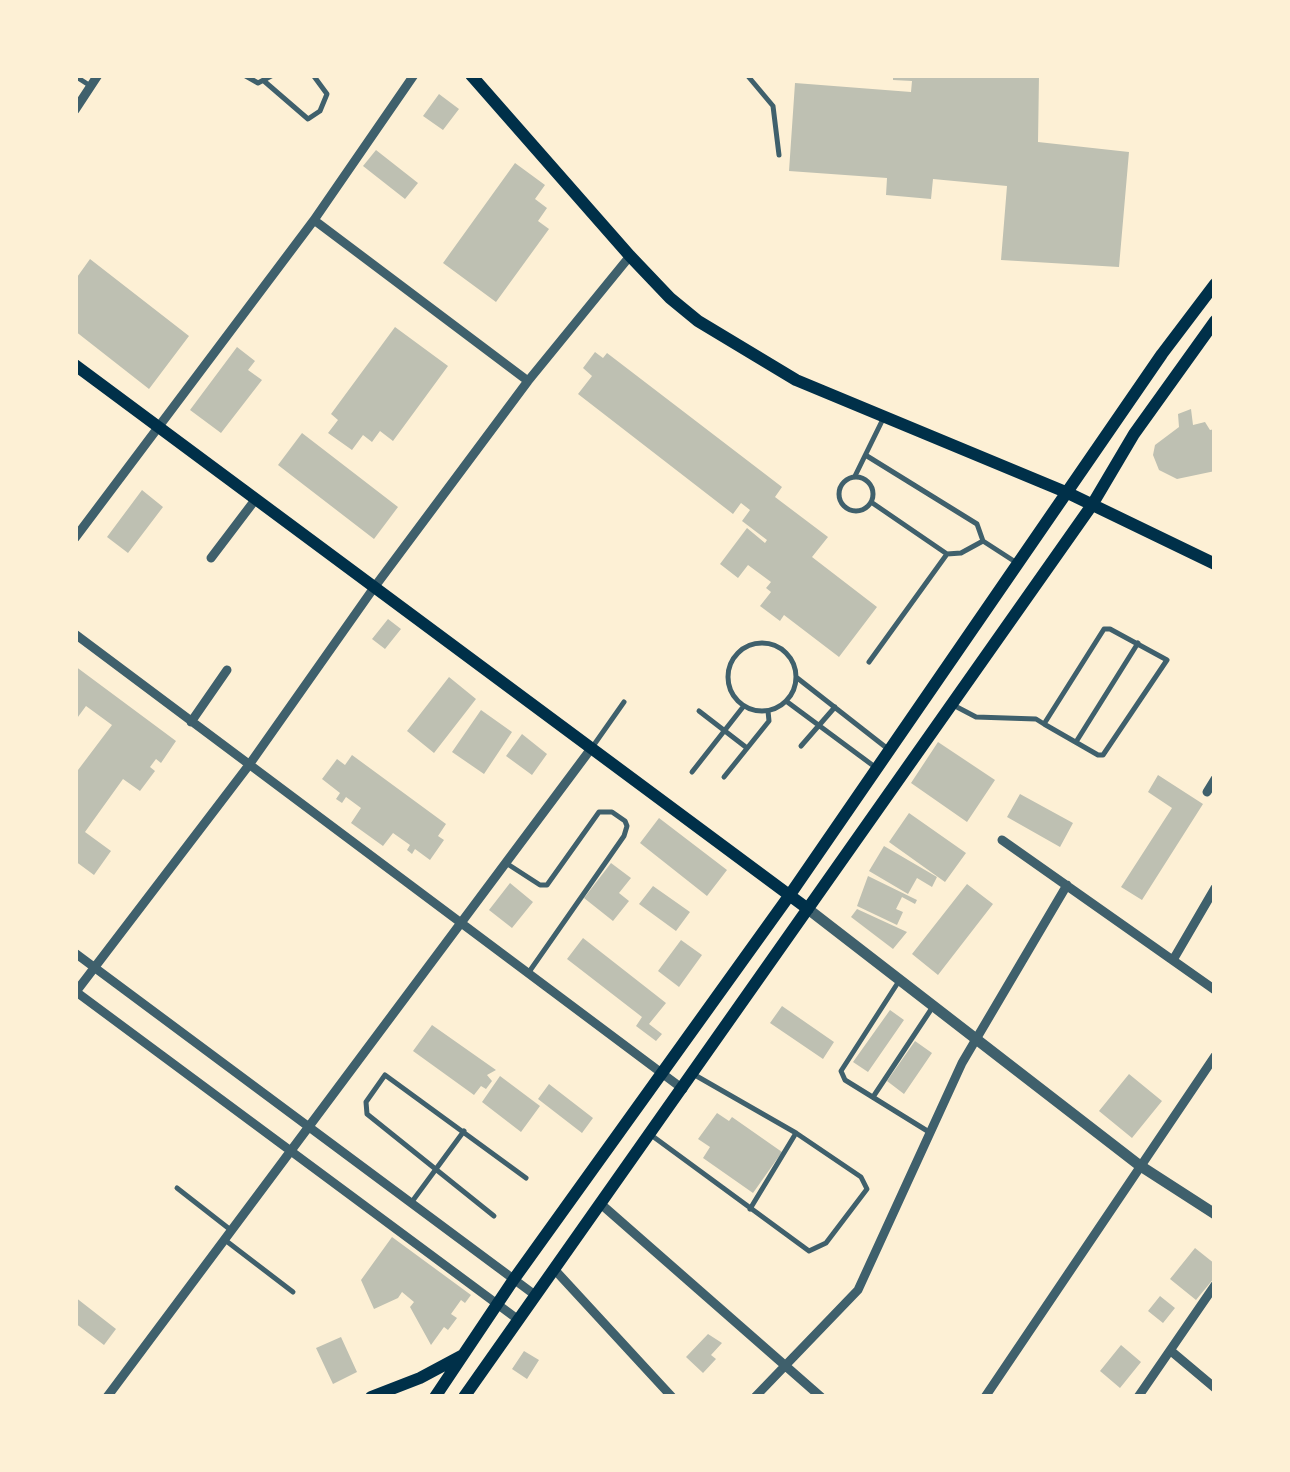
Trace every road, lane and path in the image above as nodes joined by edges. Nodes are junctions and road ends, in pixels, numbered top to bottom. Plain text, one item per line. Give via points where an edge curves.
1 (98, 75) edge
2 (244, 75) edge
3 (273, 75) edge
4 (313, 75) edge
5 (414, 75) edge
6 (471, 75) edge
7 (747, 75) edge
8 (75, 76) edge
9 (264, 81) junction
10 (91, 86) junction
11 (75, 110) edge
12 (780, 156) dead end
13 (314, 220) junction
14 (630, 256) junction
15 (1215, 284) edge
16 (1215, 321) edge
17 (1162, 354) junction
18 (75, 366) edge
19 (1182, 370) junction
20 (528, 381) junction
21 (884, 416) junction
22 (158, 428) junction
23 (867, 456) junction
24 (855, 477) junction
25 (1068, 493) junction
26 (255, 500) junction
27 (870, 502) junction
28 (1092, 504) junction
29 (75, 538) edge
30 (982, 541) junction
31 (948, 554) junction
32 (211, 558) dead end
33 (1018, 564) junction
34 (1215, 564) edge
35 (373, 589) junction
36 (75, 634) edge
37 (1138, 643) junction
38 (869, 662) dead end
39 (227, 670) dead end
40 (796, 677) junction
41 (786, 701) junction
42 (624, 702) dead end
43 (952, 704) junction
44 (744, 706) junction
45 (834, 707) junction
46 (699, 710) dead end
47 (768, 711) junction
48 (191, 722) junction
49 (820, 724) junction
50 (1044, 724) junction
51 (725, 730) junction
52 (1076, 742) junction
53 (802, 746) dead end
54 (747, 748) junction
55 (590, 750) junction
56 (890, 750) junction
57 (249, 765) junction
58 (878, 769) junction
59 (692, 772) dead end
60 (724, 777) dead end
61 (1215, 779) edge
62 (1207, 792) dead end
63 (1002, 840) dead end
64 (506, 862) junction
65 (1067, 885) junction
66 (1215, 888) edge
67 (789, 896) junction
68 (808, 909) junction
69 (459, 923) junction
70 (75, 954) edge
71 (1173, 960) junction
72 (94, 968) junction
73 (527, 974) junction
74 (899, 981) junction
75 (1215, 990) edge
76 (75, 992) edge
77 (932, 1006) junction
78 (975, 1040) junction
79 (1215, 1056) edge
80 (663, 1073) junction
81 (693, 1074) junction
82 (683, 1089) junction
83 (872, 1097) junction
84 (309, 1128) junction
85 (464, 1131) junction
86 (929, 1132) junction
87 (796, 1134) junction
88 (651, 1135) junction
89 (292, 1152) junction
90 (1139, 1166) junction
91 (436, 1170) junction
92 (526, 1178) dead end
93 (177, 1188) dead end
94 (411, 1203) junction
95 (602, 1205) junction
96 (750, 1209) junction
97 (1215, 1214) edge
98 (494, 1216) dead end
99 (228, 1235) junction
100 (554, 1269) junction
101 (514, 1279) junction
102 (1215, 1285) edge
103 (293, 1292) dead end
104 (535, 1295) junction
105 (497, 1303) junction
106 (516, 1318) junction
107 (1172, 1350) junction
108 (465, 1354) junction
109 (784, 1366) junction
110 (1215, 1388) edge
111 (107, 1397) edge
112 (362, 1397) edge
113 (371, 1397) edge
114 (435, 1397) edge
115 (464, 1397) edge
116 (672, 1397) edge
117 (755, 1397) edge
118 (821, 1397) edge
119 (985, 1397) edge
120 (1138, 1397) edge

1 - 10 street
2 - 9 lane
3 - 9 lane
4 - 9 lane via 327,94 308,119
5 - 13 street
6 - 14 main road
7 - 12 lane via 773,106
8 - 10 lane
10 - 11 street
13 - 20 street
13 - 22 street
14 - 20 street
14 - 21 main road via 698,320 796,380
15 - 17 main road
16 - 19 main road
17 - 19 lane
17 - 25 main road
18 - 22 main road
19 - 28 main road
20 - 35 street
21 - 23 lane
21 - 25 main road
22 - 26 main road
22 - 29 street
23 - 24 lane
23 - 30 lane via 977,524
24 - 27 lane via 872,487
24 - 27 lane via 842,485 841,500 853,510
25 - 28 main road
25 - 33 lane
26 - 32 street
26 - 35 main road
27 - 31 lane
28 - 34 main road
28 - 43 main road
30 - 31 lane
30 - 33 lane
31 - 38 lane
33 - 56 main road
33 - 108 lane
35 - 55 main road
35 - 57 street
36 - 48 street
37 - 50 lane via 1104,629
37 - 52 lane
37 - 52 lane via 1167,664 1103,756
39 - 48 street
40 - 41 lane
40 - 44 lane via 776,646 739,651 725,681
40 - 45 lane
41 - 47 lane
41 - 49 lane
42 - 55 lane
43 - 50 lane via 976,717 1025,717
43 - 68 main road
44 - 47 lane
44 - 51 lane
45 - 49 lane
45 - 56 lane
46 - 51 lane
47 - 54 lane via 769,721
48 - 57 street
49 - 53 lane
49 - 58 lane
50 - 52 lane
51 - 54 lane
51 - 59 lane
54 - 60 lane
55 - 64 street
55 - 67 main road
56 - 58 main road
57 - 69 street
57 - 72 street
58 - 67 main road
61 - 62 street
63 - 65 street
64 - 69 street
64 - 73 lane via 547,885 599,812 612,812 627,826
65 - 71 street
65 - 78 street
66 - 71 street
67 - 68 main road
67 - 80 main road
68 - 74 street
68 - 81 main road
69 - 73 street
69 - 84 street
70 - 72 street
71 - 75 street
72 - 76 street
72 - 84 street
73 - 80 street
74 - 77 street
74 - 83 lane via 841,1071
76 - 89 street
77 - 78 street
77 - 83 lane
78 - 86 street
78 - 90 street
79 - 90 street
80 - 82 street
80 - 101 main road
81 - 82 main road
81 - 87 lane
82 - 88 main road
83 - 86 lane
84 - 89 street
84 - 94 street
85 - 91 lane
85 - 91 lane via 385,1074 366,1102 367,1114
85 - 92 lane
86 - 109 street via 855,1294
87 - 96 lane
87 - 96 lane via 862,1177 867,1189 826,1242 809,1251
88 - 95 main road
88 - 96 lane
89 - 99 street
89 - 105 street
90 - 97 street
90 - 119 street
91 - 94 lane
91 - 98 lane
93 - 99 lane
94 - 101 street
95 - 100 main road
95 - 109 street
99 - 103 lane
99 - 111 street
100 - 104 main road
100 - 116 street
101 - 104 street
101 - 105 main road
102 - 107 street
104 - 106 main road
105 - 106 street
105 - 108 main road
106 - 115 main road
107 - 110 street
107 - 120 street
108 - 112 lane
108 - 113 main road
108 - 114 main road
109 - 117 street
109 - 118 street

